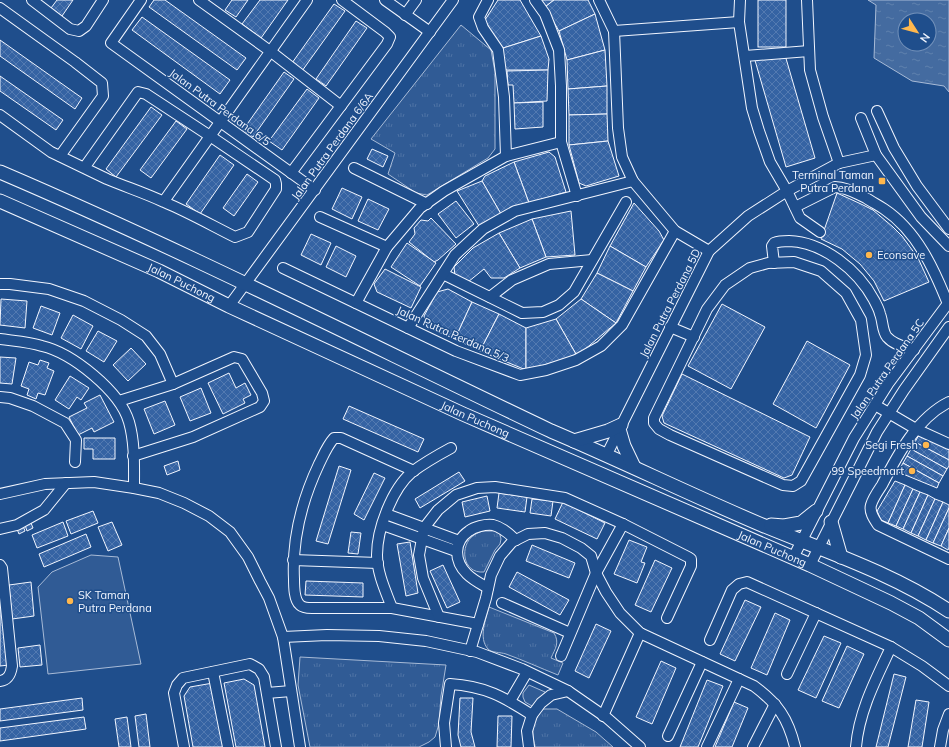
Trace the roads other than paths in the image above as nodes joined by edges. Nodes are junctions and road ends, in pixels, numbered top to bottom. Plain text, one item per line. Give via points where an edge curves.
1 (32, 0) edge
2 (104, 0) edge
3 (141, 0) edge
4 (201, 0) edge
5 (307, 0) edge
6 (342, 0) edge
7 (384, 0) edge
8 (416, 0) edge
9 (453, 0) edge
10 (488, 0) edge
11 (535, 0) edge
12 (599, 0) edge
13 (740, 0) edge
14 (807, 0) edge
15 (0, 8) edge
16 (405, 15) junction
17 (739, 22) junction
18 (430, 32) junction
19 (614, 32) junction
20 (270, 51) junction
21 (809, 51) junction
22 (745, 56) junction
23 (341, 106) junction
24 (877, 111) dead end
25 (0, 115) edge
26 (861, 118) dead end
27 (220, 122) junction
28 (210, 136) junction
29 (561, 142) junction
30 (894, 148) junction
31 (876, 155) junction
32 (60, 156) junction
33 (506, 156) junction
34 (839, 163) junction
35 (84, 168) junction
36 (354, 168) dead end
37 (0, 172) edge
38 (291, 173) junction
39 (633, 181) junction
40 (315, 190) junction
41 (787, 191) junction
42 (577, 196) junction
43 (0, 201) edge
44 (164, 201) junction
45 (626, 202) dead end
46 (427, 204) junction
47 (795, 207) junction
48 (320, 217) dead end
49 (949, 228) edge
50 (675, 231) junction
51 (820, 232) dead end
52 (387, 247) junction
53 (948, 248) edge
54 (709, 251) junction
55 (592, 260) junction
56 (774, 263) junction
57 (284, 268) dead end
58 (443, 274) junction
59 (0, 284) edge
60 (246, 284) junction
61 (490, 297) junction
62 (356, 303) junction
63 (948, 303) edge
64 (230, 306) junction
65 (670, 327) junction
66 (949, 327) edge
67 (408, 328) junction
68 (694, 337) junction
69 (0, 339) edge
70 (914, 350) junction
71 (173, 384) junction
72 (0, 397) edge
73 (119, 401) junction
74 (949, 402) edge
75 (875, 405) junction
76 (889, 413) junction
77 (620, 427) junction
78 (916, 429) junction
79 (574, 441) junction
80 (949, 444) edge
81 (451, 448) dead end
82 (549, 451) junction
83 (606, 454) junction
84 (133, 456) junction
85 (75, 462) dead end
86 (634, 467) junction
87 (414, 471) junction
88 (66, 483) junction
89 (134, 488) junction
90 (0, 494) edge
91 (649, 495) junction
92 (816, 511) junction
93 (386, 514) junction
94 (831, 522) junction
95 (623, 524) junction
96 (762, 524) junction
97 (383, 526) junction
98 (424, 528) junction
99 (0, 530) edge
100 (422, 539) junction
101 (516, 540) junction
102 (802, 540) junction
103 (458, 546) junction
104 (818, 547) junction
105 (841, 557) junction
106 (793, 558) junction
107 (949, 559) edge
108 (293, 560) junction
109 (378, 563) junction
110 (0, 565) edge
111 (810, 565) junction
112 (596, 573) junction
113 (488, 588) junction
114 (502, 603) dead end
115 (392, 608) junction
116 (949, 611) edge
117 (816, 613) junction
118 (439, 617) junction
119 (667, 618) dead end
120 (478, 624) junction
121 (570, 633) junction
122 (640, 633) junction
123 (283, 637) junction
124 (710, 640) dead end
125 (949, 640) edge
126 (891, 648) junction
127 (470, 651) junction
128 (561, 656) dead end
129 (702, 662) junction
130 (213, 672) junction
131 (527, 672) junction
132 (787, 674) dead end
133 (739, 679) junction
134 (0, 680) edge
135 (949, 686) edge
136 (291, 690) junction
137 (568, 691) junction
138 (267, 693) junction
139 (510, 701) junction
140 (775, 704) junction
141 (949, 714) edge
142 (532, 715) junction
143 (603, 716) junction
144 (668, 736) dead end
145 (184, 747) edge
146 (228, 747) edge
147 (276, 747) edge
148 (300, 747) edge
149 (446, 747) edge
150 (529, 747) edge
151 (640, 747) edge
152 (707, 747) edge
153 (753, 747) edge
154 (795, 747) edge
155 (856, 747) edge
156 (940, 747) edge

1 - 2 street via 70,28 79,31 86,26
3 - 27 street, Jalan Putra Perdana 6/5 via 111,43
4 - 20 street
5 - 20 street
6 - 23 street via 390,37
7 - 16 street
8 - 16 street
9 - 18 street, Jalan Putra Perdana 6/6A
10 - 33 street via 479,17 483,28 498,50 504,97
11 - 29 street via 545,14 559,50
12 - 19 street
13 - 17 street
14 - 21 street
15 - 32 street via 102,83 103,96
16 - 18 street
17 - 19 street
17 - 22 street
18 - 40 street, Jalan Putra Perdana 6/6A
19 - 39 street via 618,128 622,157
20 - 23 street
20 - 27 street
21 - 22 street
21 - 34 street via 810,70
22 - 41 street via 752,108 759,131 770,162
23 - 38 street
24 - 30 street
25 - 32 street
26 - 31 street
27 - 28 street
27 - 38 street, Jalan Putra Perdana 6/5
28 - 35 street via 146,94 138,92
28 - 44 street
28 - 44 street via 275,180 276,189 248,232 235,237
29 - 33 street
29 - 42 street
30 - 31 street, Jalan Putra Perdana 5D via 883,145
30 - 49 street via 917,186
31 - 34 street, Jalan Putra Perdana 5D
31 - 53 street via 921,217
32 - 35 street
33 - 46 street via 444,191
34 - 41 street, Jalan Putra Perdana 5D
35 - 44 street
36 - 46 street
37 - 60 main road, Jalan Puchong
38 - 40 street, Jalan Putra Perdana 6/5
39 - 42 street
39 - 50 street
40 - 60 street, Jalan Putra Perdana 6/6A
41 - 47 street
41 - 54 street, Jalan Putra Perdana 5D via 748,216
42 - 58 street via 516,211 483,229 455,255
43 - 64 main road, Jalan Puchong via 159,271
45 - 55 street
46 - 52 street via 420,208
47 - 51 street via 800,218
47 - 63 street via 834,187 842,187 885,209 925,252
48 - 52 street
50 - 54 street
50 - 67 street, Jalan Putra Perdana 5/3 via 622,325 601,346 576,360 520,375 456,351
52 - 62 street
54 - 65 street, Jalan Putra Perdana 5D
55 - 61 street via 549,264 512,280
55 - 61 street via 574,292 559,305 543,312 522,313
56 - 68 street via 750,268 725,285 707,309
56 - 68 street via 794,262 821,271 846,293 861,320 864,338 866,355 860,375 801,481 793,486 783,485 670,435 654,424 654,418
56 - 70 street via 772,246 777,241 797,242 825,251 847,267 873,298 880,311 883,330 887,337
57 - 62 street, Jalan Putra Perdana 5/3
58 - 61 street
58 - 67 street
59 - 71 street via 49,289 84,301 120,320 146,336 160,354
60 - 64 street, Jalan Putra Perdana 6/6A
60 - 79 main road, Jalan Puchong
62 - 67 street, Jalan Putra Perdana 5/3
63 - 70 street, Jalan Putra Perdana 5C
64 - 82 main road, Jalan Puchong
65 - 68 street
65 - 77 street, Jalan Putra Perdana 5D
66 - 76 street
69 - 73 street via 43,346 63,355 85,368
70 - 75 street, Jalan Putra Perdana 5C
71 - 73 street
71 - 84 street via 234,357 242,359 264,401 260,407 193,437
72 - 85 street via 33,406 65,423 76,440
73 - 84 street via 128,420
74 - 78 street via 938,408
75 - 76 street
75 - 92 street, Jalan Putra Perdana 5C via 854,438
76 - 78 street
76 - 94 street
77 - 79 main road
77 - 83 street, Jalan Putra Perdana 5D
77 - 86 main road via 624,446
78 - 80 street
78 - 107 street via 888,472 871,506 872,516 878,525
79 - 83 main road, Jalan Puchong
81 - 87 street
82 - 83 main road via 558,451 587,462 595,461
82 - 91 main road, Jalan Puchong
83 - 86 main road, Jalan Puchong
83 - 91 main road via 611,471 643,487
84 - 89 street
86 - 96 main road, Jalan Puchong
87 - 93 street via 397,488
87 - 108 street via 341,438 334,438 308,486
88 - 89 street via 94,482
88 - 90 street via 45,484
88 - 99 street via 44,510 17,525
89 - 123 street via 159,493 184,503 209,516 230,532 248,557
91 - 106 main road, Jalan Puchong
92 - 96 main road via 801,523 784,526
92 - 102 street, Jalan Putra Perdana 5C
93 - 97 street
93 - 98 street
94 - 104 street
94 - 105 main road
95 - 98 street via 565,498 495,487 477,488 456,495 438,510
95 - 112 street
95 - 119 street via 691,559 691,566
96 - 102 main road, Jalan Puchong
97 - 100 street
97 - 109 street via 377,555
98 - 100 street
98 - 103 street
100 - 103 street
100 - 118 street via 419,556 423,578
101 - 103 street via 504,530 492,525 481,526 461,537
101 - 112 street via 528,534 546,533 562,538 591,556
101 - 113 street via 500,556
102 - 104 main road, Jalan Puchong
102 - 106 street, Jalan Putra Perdana 5C
103 - 113 street via 459,561 466,573
104 - 105 main road, Jalan Puchong
104 - 111 street
105 - 116 main road, Jalan Puchong via 900,583
106 - 111 main road, Jalan Puchong
108 - 109 street
108 - 115 street via 294,586 302,607
109 - 115 street
110 - 134 street via 12,666 11,674
111 - 125 main road, Jalan Puchong via 919,618
112 - 121 street
112 - 122 street via 620,613
113 - 120 street
114 - 121 street
115 - 118 street
117 - 124 street via 747,582 739,584 732,590
117 - 126 street
117 - 132 street
118 - 120 street
120 - 127 street
121 - 128 street
122 - 129 street
122 - 143 street
123 - 127 street via 379,636 426,641
123 - 136 street
126 - 135 street
126 - 155 street via 862,713
127 - 131 street
129 - 133 street
129 - 144 street
130 - 138 street via 250,664 259,669 264,677
130 - 145 street via 183,678 177,685 174,693
130 - 146 street
131 - 137 street
131 - 139 street
133 - 140 street via 754,686
133 - 152 street
136 - 138 street
136 - 148 street
137 - 142 street via 551,696 541,703
137 - 143 street
138 - 147 street
139 - 142 street
139 - 149 street via 490,691 468,685 450,684 444,724
140 - 153 street
140 - 154 street via 783,715
141 - 156 street
142 - 150 street via 527,731
143 - 151 street

